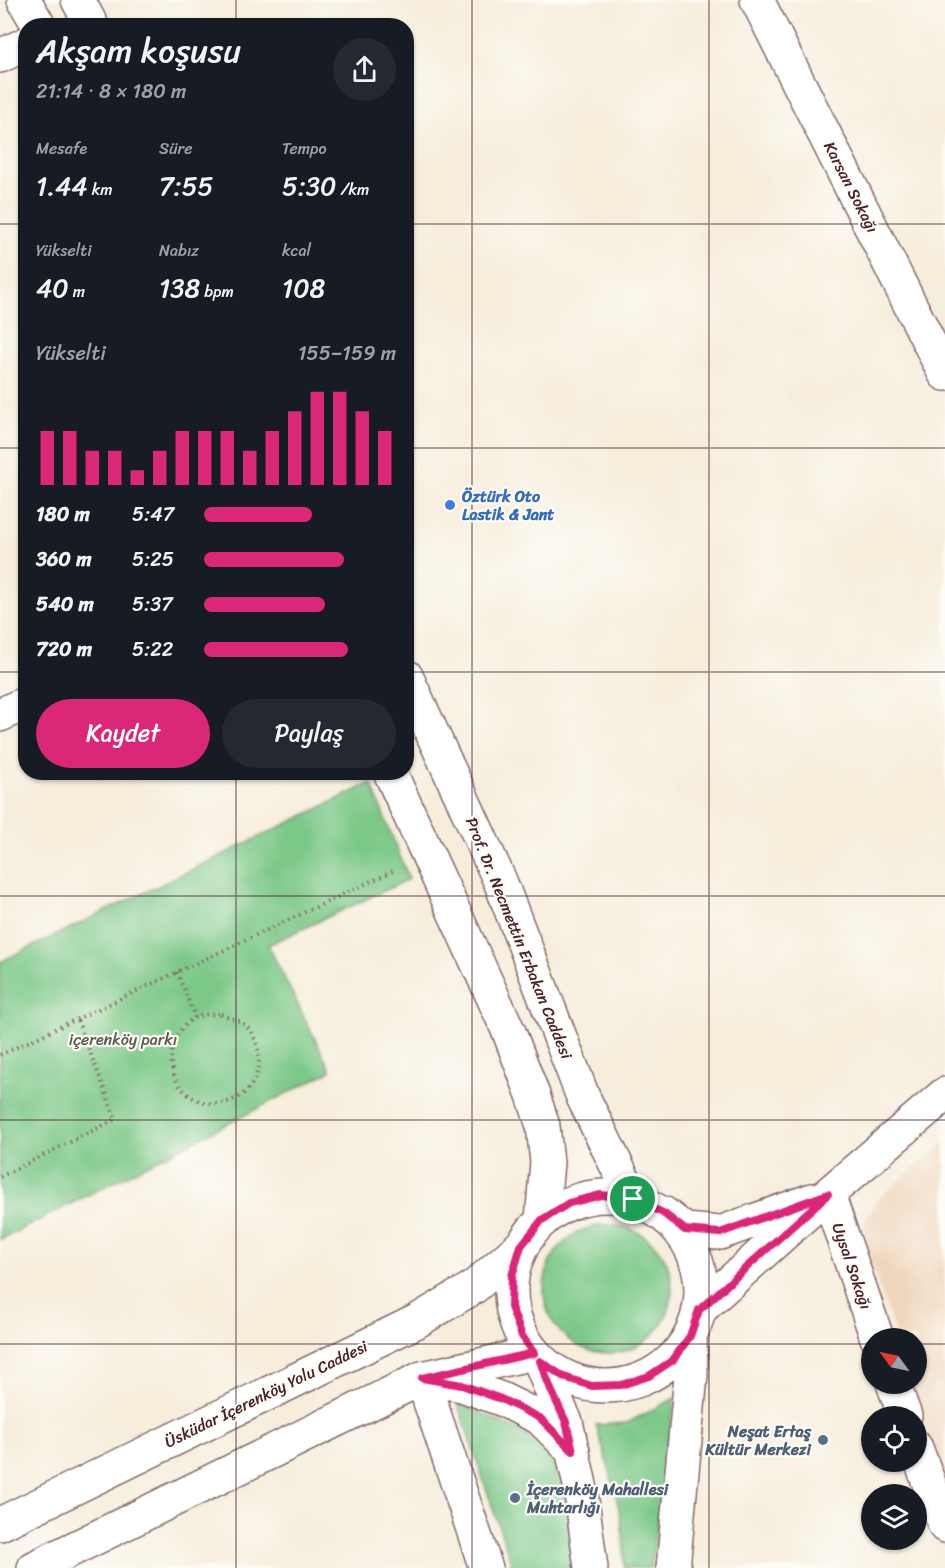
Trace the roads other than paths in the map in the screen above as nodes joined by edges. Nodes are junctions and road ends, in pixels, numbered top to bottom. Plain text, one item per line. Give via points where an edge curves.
1 (24, 0) edge
2 (78, 0) edge
3 (757, 0) edge
4 (34, 18) edge
5 (88, 18) edge
6 (18, 48) edge
7 (0, 56) edge
8 (945, 374) edge
9 (414, 693) edge
10 (18, 707) edge
11 (0, 715) edge
12 (394, 780) edge
13 (945, 1094) edge
14 (828, 1194) junction
15 (633, 1199) junction
16 (663, 1213) junction
17 (542, 1220) junction
18 (521, 1246) junction
19 (695, 1323) junction
20 (874, 1328) edge
21 (537, 1357) junction
22 (422, 1378) junction
23 (573, 1451) junction
24 (925, 1472) edge
25 (0, 1524) edge
26 (945, 1526) edge
27 (34, 1568) edge
28 (486, 1568) edge
29 (591, 1568) edge
30 (673, 1568) edge

1 - 4 main road
2 - 5 main road
3 - 8 main road, Karsan Sokağı
6 - 7 main road
9 - 15 main road, Prof. Dr. Necmettin Erbakan Caddesi via 500,881 583,1097
10 - 11 main road
12 - 17 main road via 509,1032 533,1095 543,1126 547,1162
13 - 14 main road
14 - 16 main road via 720,1233 685,1230
14 - 19 main road
14 - 20 main road, Uysal Sokağı
15 - 16 main road
15 - 17 main road via 601,1195 569,1203
16 - 19 main road via 682,1233 695,1257 701,1283
17 - 18 main road
18 - 21 main road via 512,1276 511,1307 522,1336
18 - 25 main road, Üsküdar İçerenköy Yolu Caddesi via 474,1287 417,1321
19 - 21 main road via 673,1360 649,1376 621,1385 592,1386 564,1377
19 - 30 main road
21 - 22 main road
21 - 23 main road via 566,1422
22 - 23 main road via 462,1385 501,1399 540,1418
22 - 27 main road
22 - 28 main road
23 - 29 main road
24 - 26 main road

